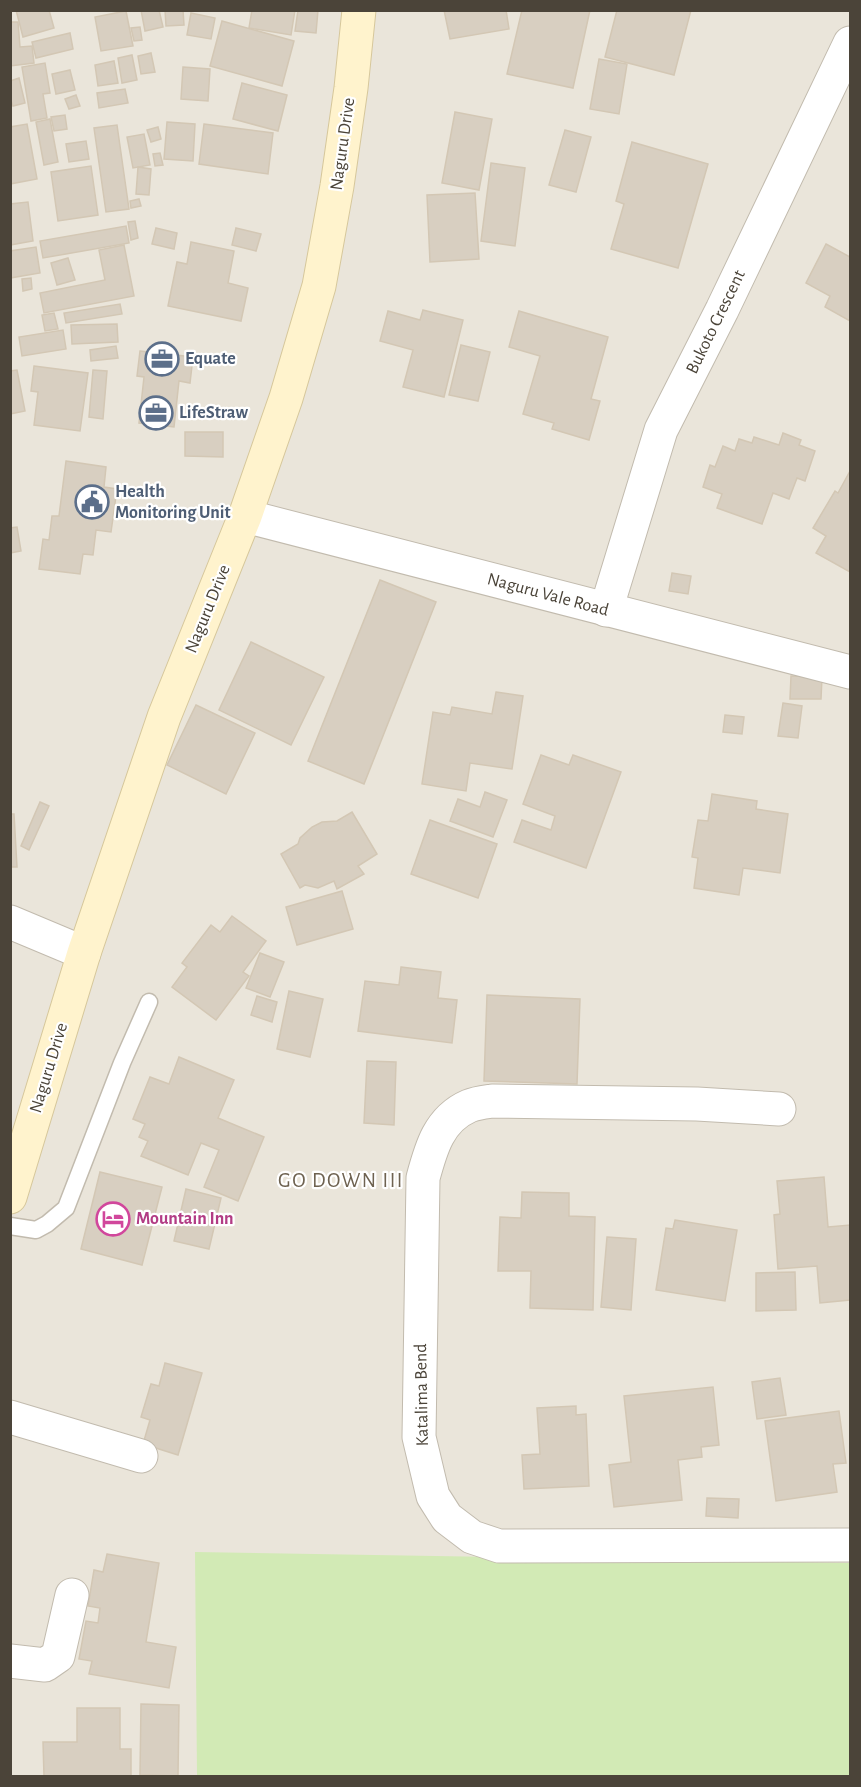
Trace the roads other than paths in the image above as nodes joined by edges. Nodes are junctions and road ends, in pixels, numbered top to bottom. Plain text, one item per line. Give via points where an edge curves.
1 (359, 10) edge
2 (850, 43) edge
3 (245, 516) junction
4 (606, 610) junction
5 (850, 672) edge
6 (10, 922) edge
7 (84, 953) junction
8 (149, 1002) dead end
9 (779, 1109) dead end
10 (10, 1197) edge
11 (10, 1226) edge
12 (10, 1417) edge
13 (141, 1456) dead end
14 (850, 1545) edge
15 (72, 1595) dead end
16 (10, 1661) edge

1 - 3 street, Naguru Drive via 337,186 319,286
2 - 4 street, Bukoto Crescent via 661,430
3 - 4 street, Naguru Vale Road
3 - 7 street, Naguru Drive via 164,717
4 - 5 street, Naguru Vale Road
6 - 7 street
7 - 10 street, Naguru Drive
8 - 11 lane via 66,1208 36,1230
9 - 14 street, Katalima Bend via 492,1101 471,1105 452,1116 438,1133 423,1178 419,1437 433,1496 447,1518 472,1537 499,1546
12 - 13 street
15 - 16 street via 54,1661 45,1665

